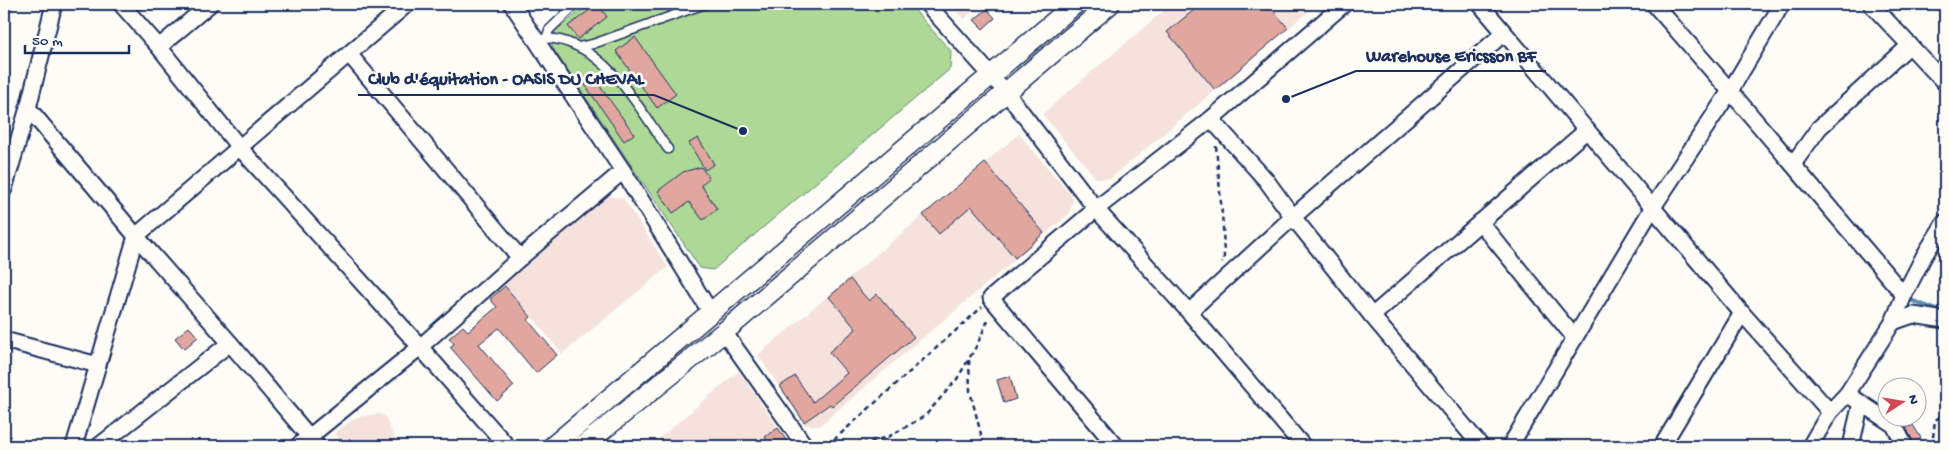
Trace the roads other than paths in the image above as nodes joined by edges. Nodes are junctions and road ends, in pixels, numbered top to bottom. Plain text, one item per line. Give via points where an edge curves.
1 (54, 4) edge
2 (121, 4) edge
3 (210, 4) edge
4 (407, 4) edge
5 (512, 4) edge
6 (576, 4) edge
7 (704, 4) edge
8 (927, 4) edge
9 (1074, 4) edge
10 (1110, 4) edge
11 (1344, 4) edge
12 (1480, 4) edge
13 (1654, 4) edge
14 (1782, 4) edge
15 (1871, 4) edge
16 (1504, 33) junction
17 (541, 39) junction
18 (1910, 45) junction
19 (159, 47) junction
20 (577, 47) junction
21 (348, 54) junction
22 (990, 74) junction
23 (1945, 83) edge
24 (1730, 91) junction
25 (1006, 92) junction
26 (28, 108) junction
27 (1215, 123) junction
28 (1587, 130) junction
29 (240, 146) junction
30 (668, 148) dead end
31 (1793, 164) junction
32 (623, 170) junction
33 (4, 189) edge
34 (1653, 207) junction
35 (1096, 208) junction
36 (1293, 217) junction
37 (1480, 222) junction
38 (1945, 222) edge
39 (136, 236) junction
40 (520, 258) junction
41 (1904, 296) junction
42 (1189, 312) junction
43 (1742, 313) junction
44 (711, 314) junction
45 (1372, 316) junction
46 (1945, 320) edge
47 (1893, 322) junction
48 (724, 332) junction
49 (1575, 338) junction
50 (4, 340) edge
51 (230, 344) junction
52 (420, 347) junction
53 (98, 365) junction
54 (1847, 394) junction
55 (1861, 403) junction
56 (1830, 412) junction
57 (308, 443) edge
58 (74, 446) edge
59 (99, 446) edge
60 (507, 446) edge
61 (552, 446) edge
62 (583, 446) edge
63 (805, 446) edge
64 (1114, 446) edge
65 (1304, 446) edge
66 (1481, 446) edge
67 (1510, 446) edge
68 (1662, 446) edge
69 (1810, 446) edge
70 (1851, 446) edge
71 (1905, 446) edge

1 - 26 street
2 - 19 street
3 - 19 street
4 - 21 street
5 - 17 street
6 - 17 lane
7 - 20 lane
8 - 22 street
9 - 22 street
10 - 25 street
11 - 27 street
12 - 16 street
13 - 24 street
14 - 24 street
15 - 18 street
16 - 28 street
16 - 36 street
17 - 20 lane via 554,38
17 - 32 street
18 - 23 street
18 - 31 street via 1819,128
19 - 29 street
20 - 30 lane via 598,58 612,71
21 - 29 street
21 - 40 street
22 - 25 street
22 - 44 street
24 - 31 street
24 - 34 street
25 - 35 street
25 - 48 street
26 - 33 street
26 - 39 street
27 - 35 street
27 - 36 street via 1266,180
28 - 34 street
28 - 37 street
29 - 39 street
29 - 52 street
31 - 41 street
32 - 40 street
32 - 44 street
34 - 43 street
34 - 49 street
35 - 42 street
35 - 64 street via 994,301
36 - 42 street
36 - 45 street
37 - 45 street
37 - 49 street
38 - 41 street
39 - 51 street
39 - 53 street
40 - 52 street
41 - 47 street
42 - 65 street
43 - 56 street
43 - 68 street
44 - 61 street
45 - 66 street
46 - 47 street via 1913,316
47 - 54 street
48 - 62 street
48 - 63 street
49 - 67 street
50 - 53 street
51 - 57 street
51 - 59 street
52 - 57 street
52 - 60 street
53 - 58 street
54 - 55 street
54 - 56 street
55 - 70 street
55 - 71 street via 1894,425
56 - 69 street

